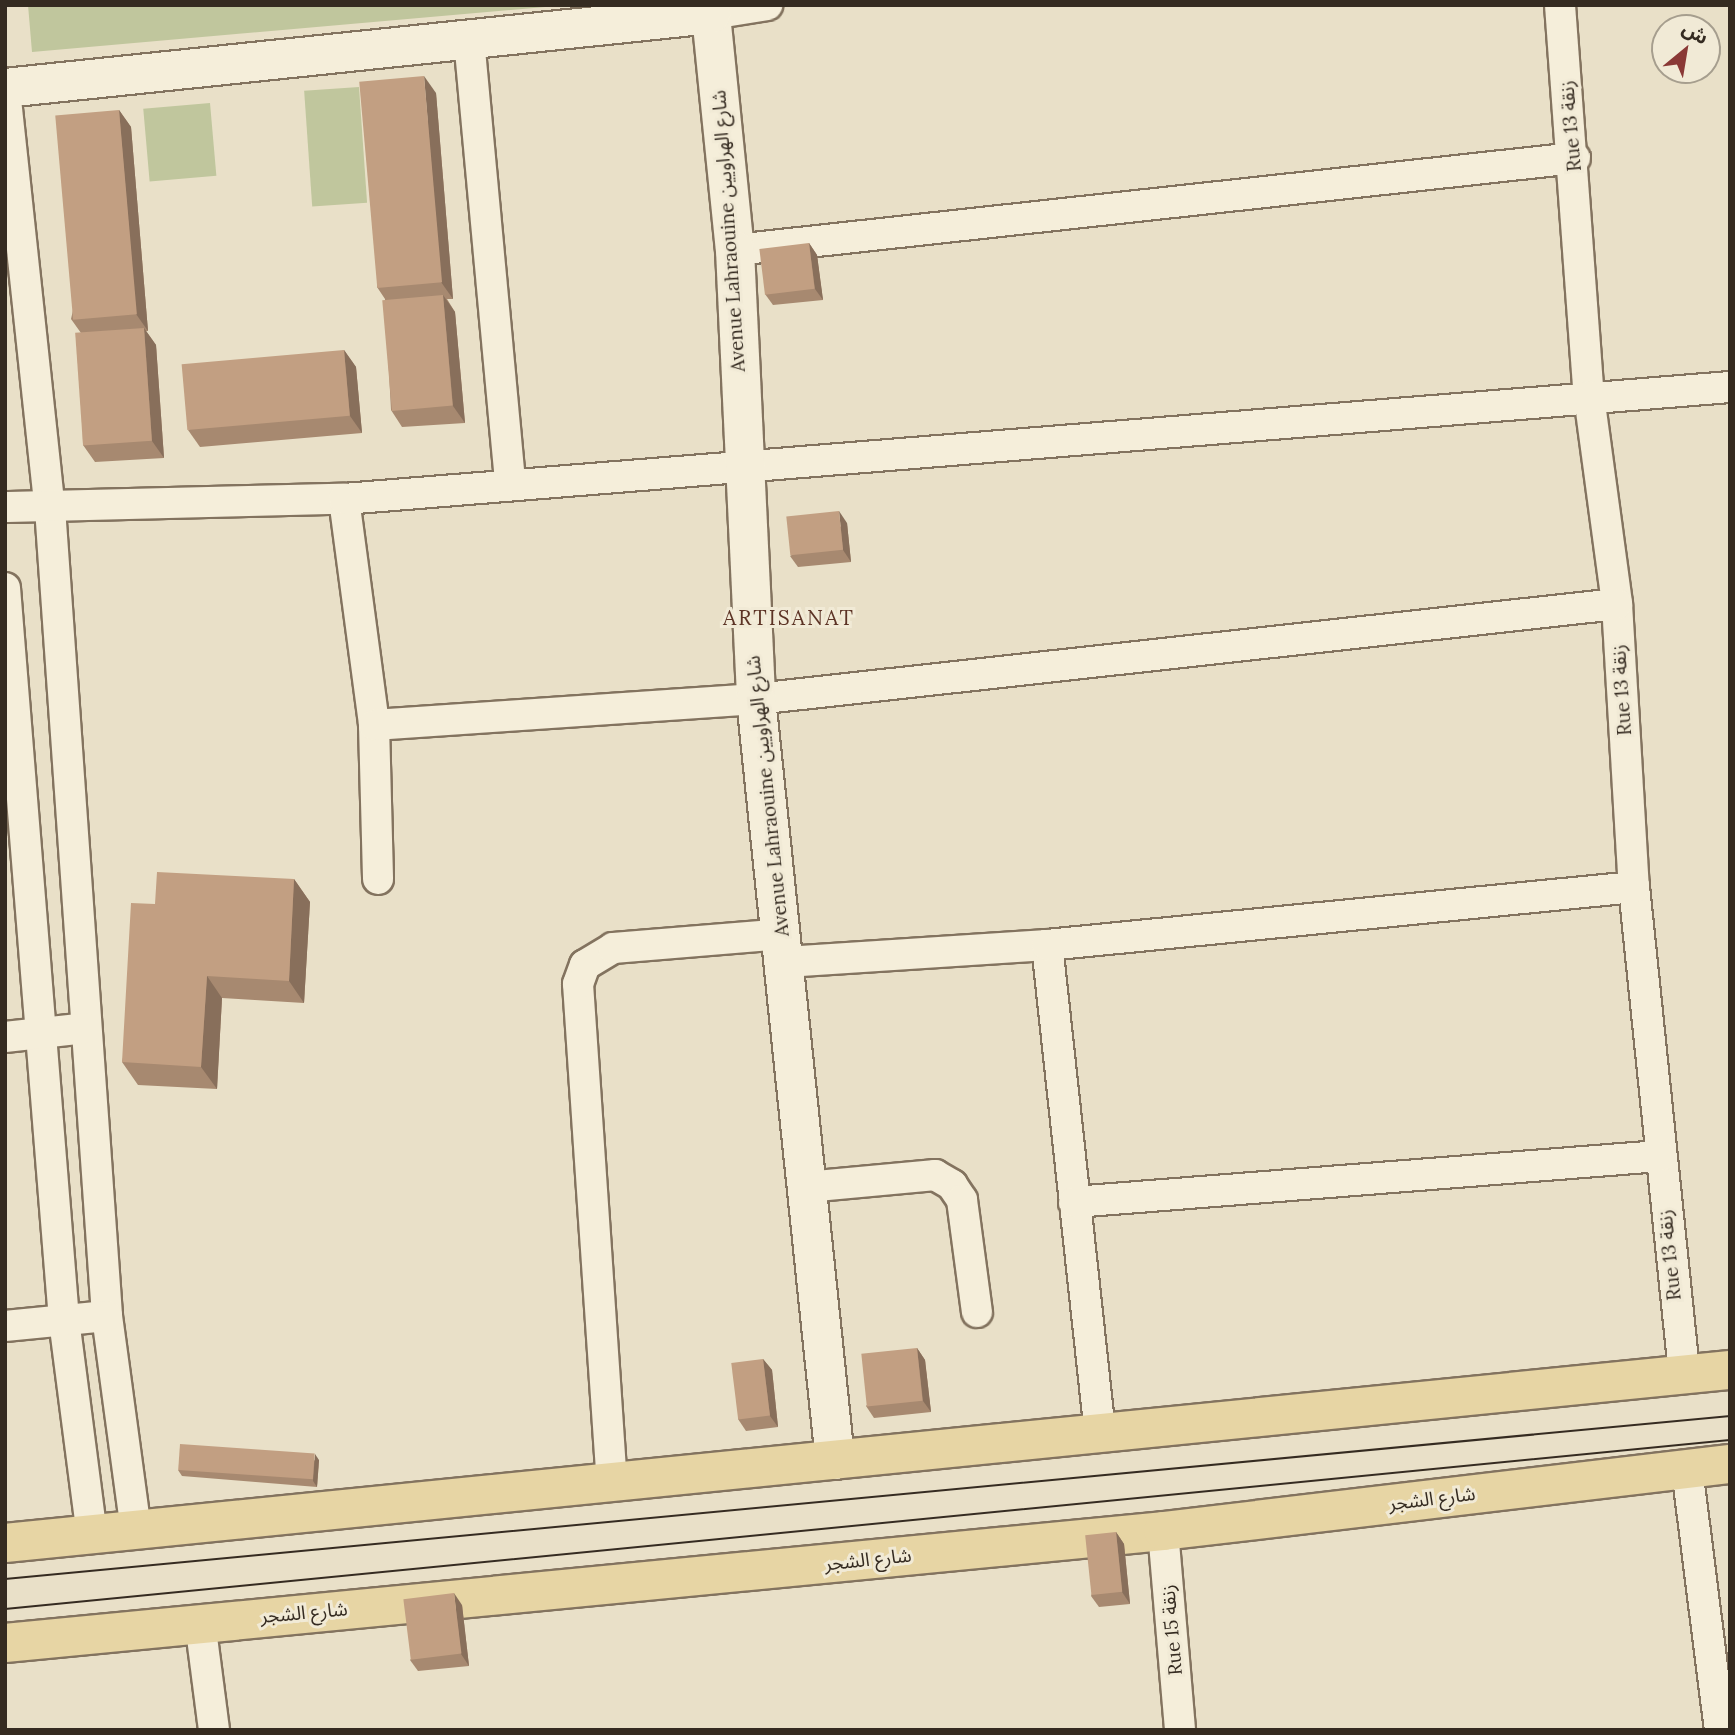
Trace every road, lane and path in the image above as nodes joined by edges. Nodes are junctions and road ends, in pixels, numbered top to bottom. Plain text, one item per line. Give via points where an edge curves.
1 (767, 5) edge
2 (1560, 5) edge
3 (710, 9) edge
4 (469, 39) junction
5 (5, 89) edge
6 (1575, 158) junction
7 (735, 250) junction
8 (1730, 387) edge
9 (1588, 396) junction
10 (745, 465) junction
11 (510, 484) junction
12 (344, 499) junction
13 (5, 507) edge
14 (50, 508) junction
15 (5, 588) edge
16 (1617, 604) junction
17 (755, 699) junction
18 (374, 725) junction
19 (378, 879) dead end
20 (1634, 887) junction
21 (1047, 945) junction
22 (784, 948) junction
23 (86, 1028) junction
24 (38, 1034) junction
25 (5, 1037) edge
26 (1660, 1156) junction
27 (806, 1187) junction
28 (1074, 1202) junction
29 (977, 1312) dead end
30 (107, 1316) junction
31 (64, 1320) junction
32 (5, 1326) edge
33 (1730, 1370) edge
34 (1684, 1375) junction
35 (1100, 1435) junction
36 (835, 1460) junction
37 (1730, 1464) edge
38 (1687, 1469) junction
39 (612, 1485) junction
40 (136, 1530) junction
41 (1163, 1531) junction
42 (92, 1535) junction
43 (5, 1543) edge
44 (200, 1622) junction
45 (5, 1643) edge
46 (214, 1730) edge
47 (1180, 1730) edge
48 (1720, 1730) edge

1 - 3 street
2 - 6 street, Rue 13 زنقة
3 - 4 street
3 - 7 street, Avenue Lahraouine شارع الهراويين
4 - 5 street
4 - 11 street
5 - 14 street
6 - 7 street
6 - 9 street, Rue 13 زنقة
7 - 10 street, Avenue Lahraouine شارع الهراويين
8 - 9 street
9 - 10 street
9 - 16 street, Rue 13 زنقة
10 - 11 street
10 - 17 street, Avenue Lahraouine شارع الهراويين
11 - 12 street
12 - 14 street
12 - 18 street
13 - 14 street
14 - 23 street
15 - 24 street
16 - 17 street
16 - 20 street, Rue 13 زنقة
17 - 18 street
17 - 22 street, Avenue Lahraouine شارع الهراويين
18 - 19 street
20 - 21 street
20 - 26 street, Rue 13 زنقة
21 - 22 street
21 - 28 street
22 - 27 street, Avenue Lahraouine شارع الهراويين
22 - 39 street via 613,948 597,953 585,965 578,984
23 - 24 street
23 - 30 street
24 - 25 street
24 - 31 street
26 - 28 street
26 - 34 street, Rue 13 زنقة
27 - 29 street via 935,1175 952,1185 962,1199
27 - 36 street, Avenue Lahraouine شارع الهراويين
28 - 35 street
30 - 31 street
30 - 40 street
31 - 32 street
31 - 42 street
33 - 34 main road
34 - 35 main road
35 - 36 main road
36 - 39 main road
37 - 38 main road, شارع الشجر
38 - 41 main road, شارع الشجر
38 - 48 street
39 - 40 main road
40 - 42 main road
41 - 44 main road, شارع الشجر
41 - 47 street, Rue 15 زنقة
42 - 43 main road
44 - 45 main road, شارع الشجر
44 - 46 street

